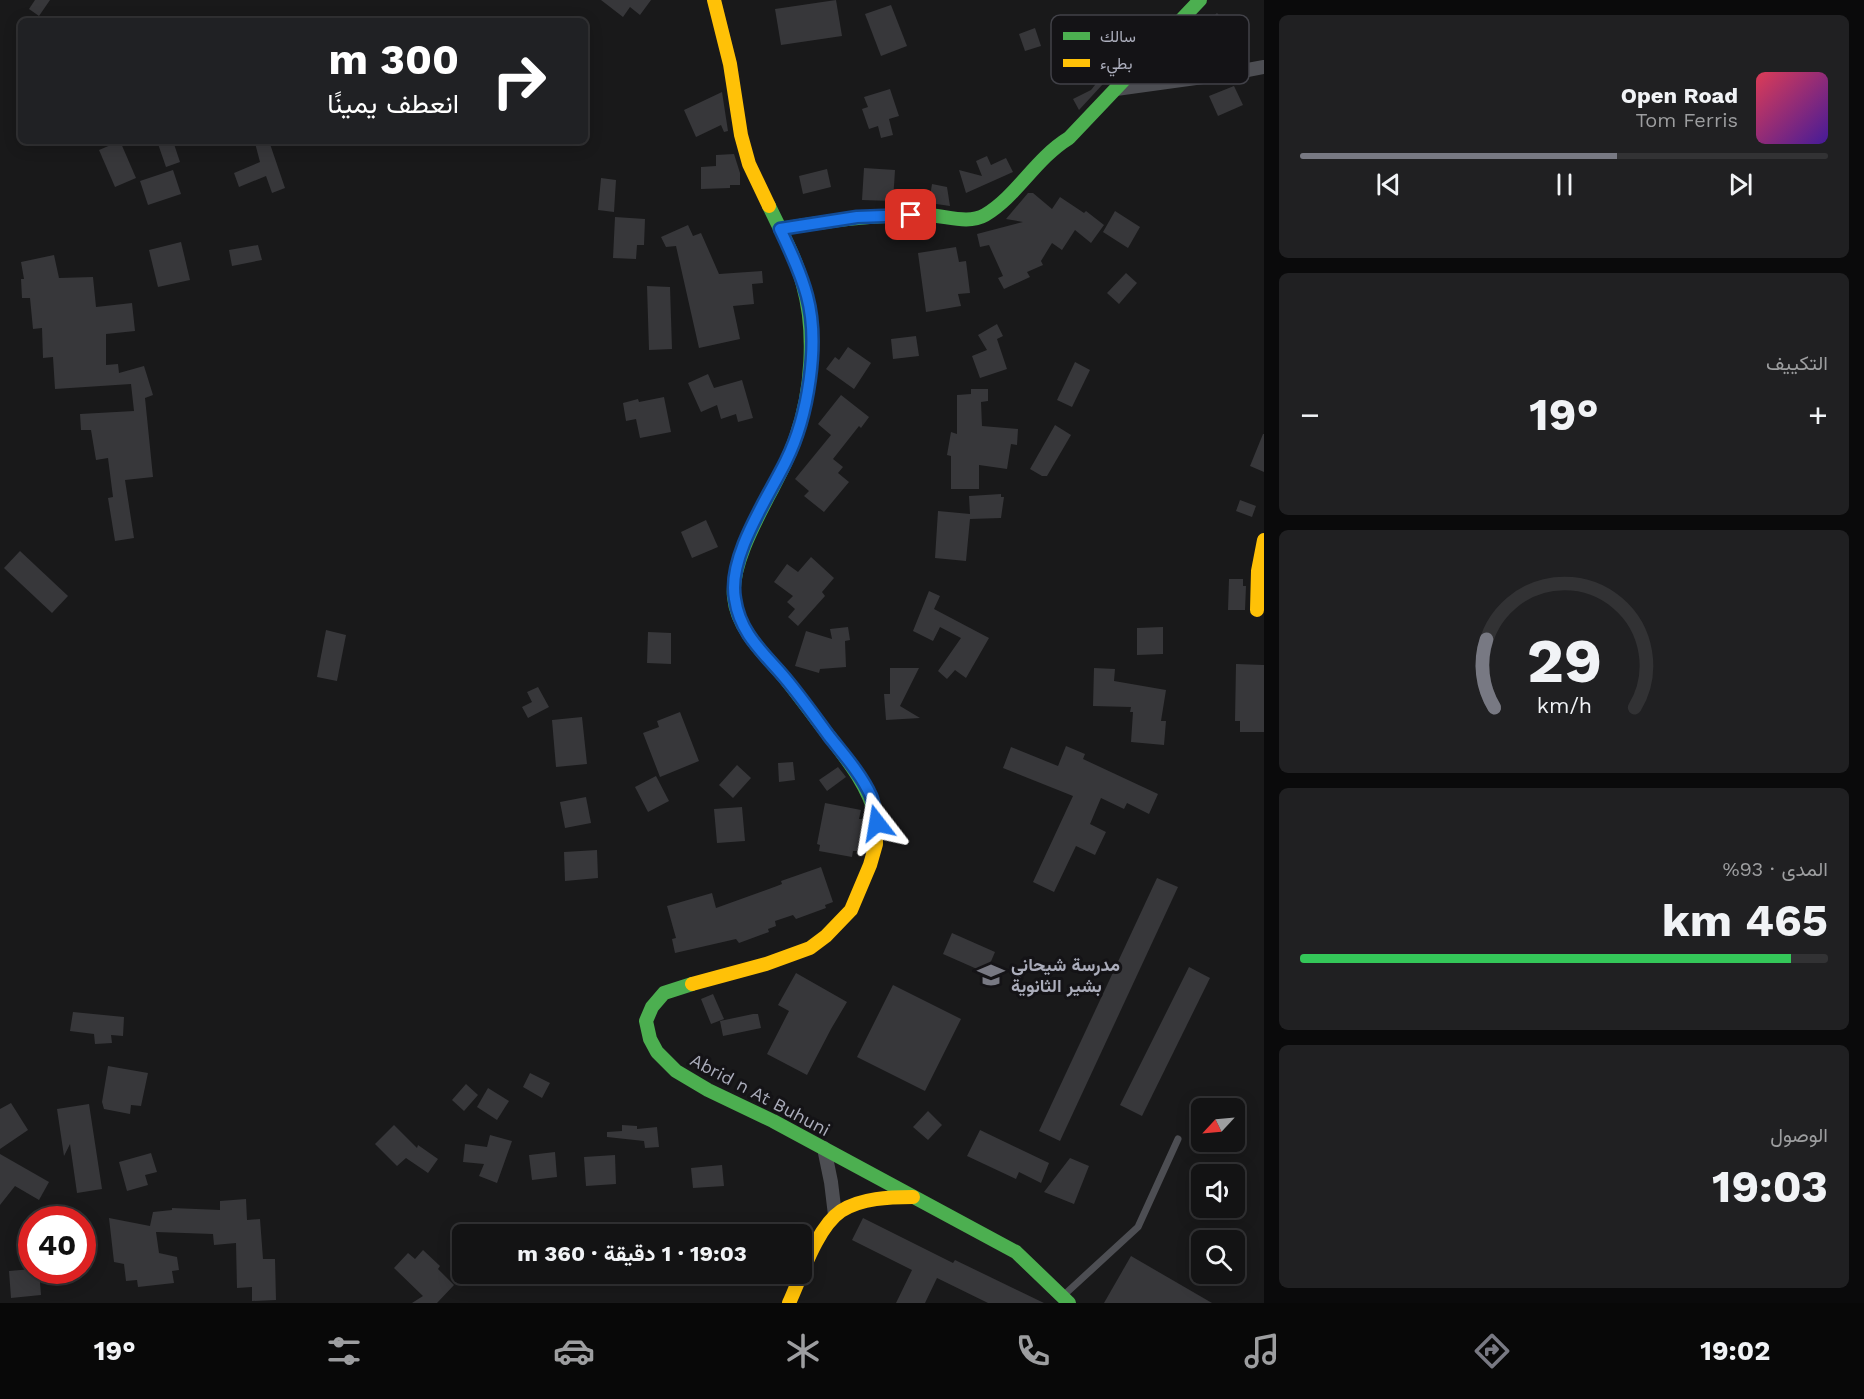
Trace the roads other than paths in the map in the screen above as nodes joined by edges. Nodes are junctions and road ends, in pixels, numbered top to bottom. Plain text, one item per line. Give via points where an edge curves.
1 (714, 0) edge
2 (1200, 0) edge
3 (1186, 15) edge
4 (1264, 67) edge
5 (1249, 70) edge
6 (1120, 84) edge
7 (1147, 84) edge
8 (1116, 88) junction
9 (780, 229) junction
10 (1264, 540) edge
11 (1257, 610) dead end
12 (1178, 1139) dead end
13 (824, 1148) junction
14 (917, 1197) junction
15 (835, 1215) junction
16 (1066, 1300) edge
17 (789, 1303) edge

1 - 9 street, Abrid n At Buhuni via 749,164
2 - 3 street
4 - 5 street
6 - 8 street
7 - 8 street
8 - 9 street via 1069,138 1040,160 984,215 872,216
9 - 13 street, Abrid n At Buhuni via 809,305 812,340 807,387 796,438 760,509 739,562 734,598 747,634 856,771 871,797 877,823 876,844 851,910 826,936 810,948 766,964 664,993 652,1006 646,1022 657,1052 676,1071
10 - 11 street
12 - 16 lane via 1138,1227
13 - 14 street, Abrid n At Buhuni
13 - 15 street
14 - 15 street via 867,1202
14 - 16 street, Abrid n At Buhuni via 1016,1252
15 - 17 street

